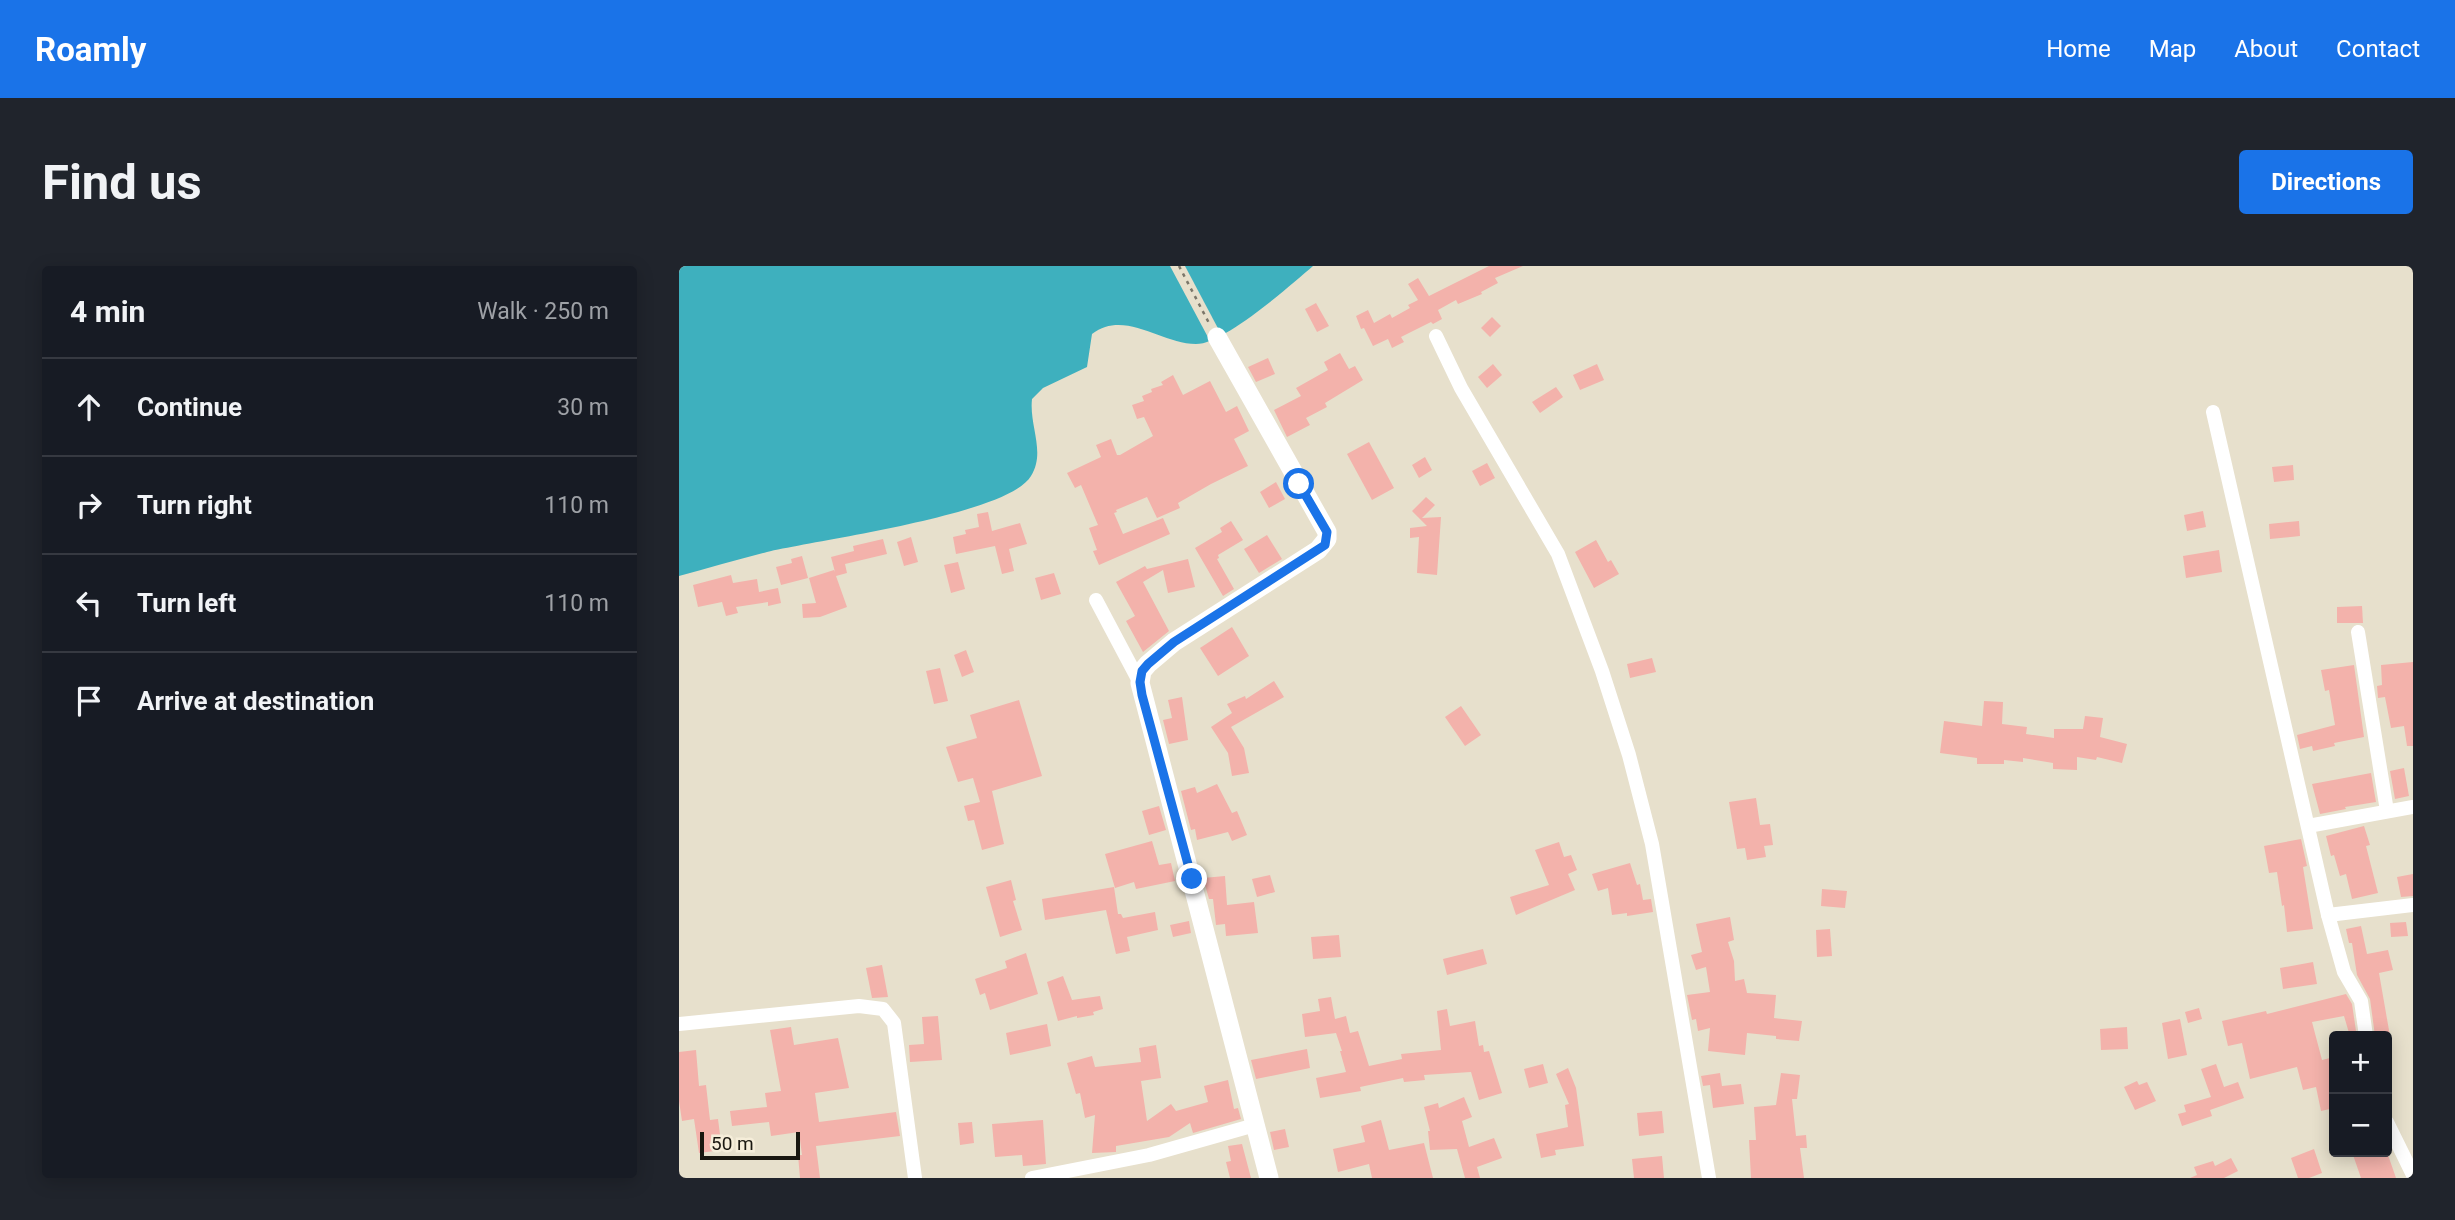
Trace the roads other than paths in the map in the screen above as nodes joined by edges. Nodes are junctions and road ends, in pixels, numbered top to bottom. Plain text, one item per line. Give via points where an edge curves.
1 (1436, 336) dead end
2 (1217, 337) road end
3 (2213, 412) dead end
4 (1096, 600) dead end
5 (2358, 632) dead end
6 (1140, 682) junction
7 (2413, 807) edge
8 (2387, 811) junction
9 (2308, 826) junction
10 (2413, 905) edge
11 (2328, 915) junction
12 (679, 1024) edge
13 (2366, 1031) edge
14 (1255, 1125) junction
15 (2392, 1132) edge
16 (2413, 1175) edge
17 (915, 1178) edge
18 (1032, 1178) edge
19 (1269, 1178) edge
20 (1709, 1178) edge

1 - 20 street via 1558,554 1602,671 1652,844
2 - 6 street via 1327,538 1318,550 1174,642 1142,671
3 - 9 street
4 - 6 street
5 - 8 street
6 - 14 street
7 - 8 street
8 - 9 street
9 - 11 street
10 - 11 street
11 - 13 street via 2344,972 2361,1001
12 - 17 street via 859,1006 883,1009 894,1023
14 - 18 street via 1138,1157
14 - 19 street
15 - 16 street

